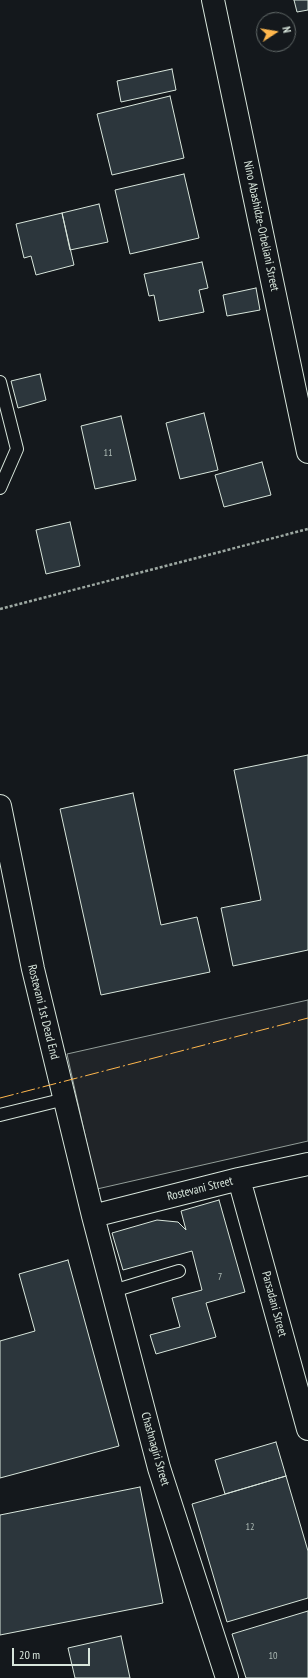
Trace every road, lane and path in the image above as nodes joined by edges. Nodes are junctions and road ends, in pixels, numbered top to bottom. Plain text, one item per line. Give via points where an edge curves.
1 (213, 0) edge
2 (0, 382) edge
3 (308, 452) edge
4 (0, 488) edge
5 (308, 529) edge
6 (0, 609) edge
7 (0, 806) edge
8 (9, 898) edge
9 (65, 1099) junction
10 (0, 1115) edge
11 (308, 1164) edge
12 (239, 1179) junction
13 (93, 1216) junction
14 (179, 1271) dead end
15 (113, 1291) junction
16 (308, 1429) edge
17 (227, 1678) edge

1 - 3 street, Nino Abashidze-Orbeliani Street
2 - 4 lane via 18,449
5 - 6 path
7 - 8 street, Rostevani 1st Dead End
8 - 9 street, Rostevani 1st Dead End via 33,969
9 - 10 lane
9 - 13 street, Rostevani 1st Dead End
11 - 12 street, Rostevani Street
12 - 13 street, Rostevani Street
12 - 16 street, Parsadani Street
13 - 15 street, Chashnagiri Street
14 - 15 lane
15 - 17 street, Chashnagiri Street via 159,1468

